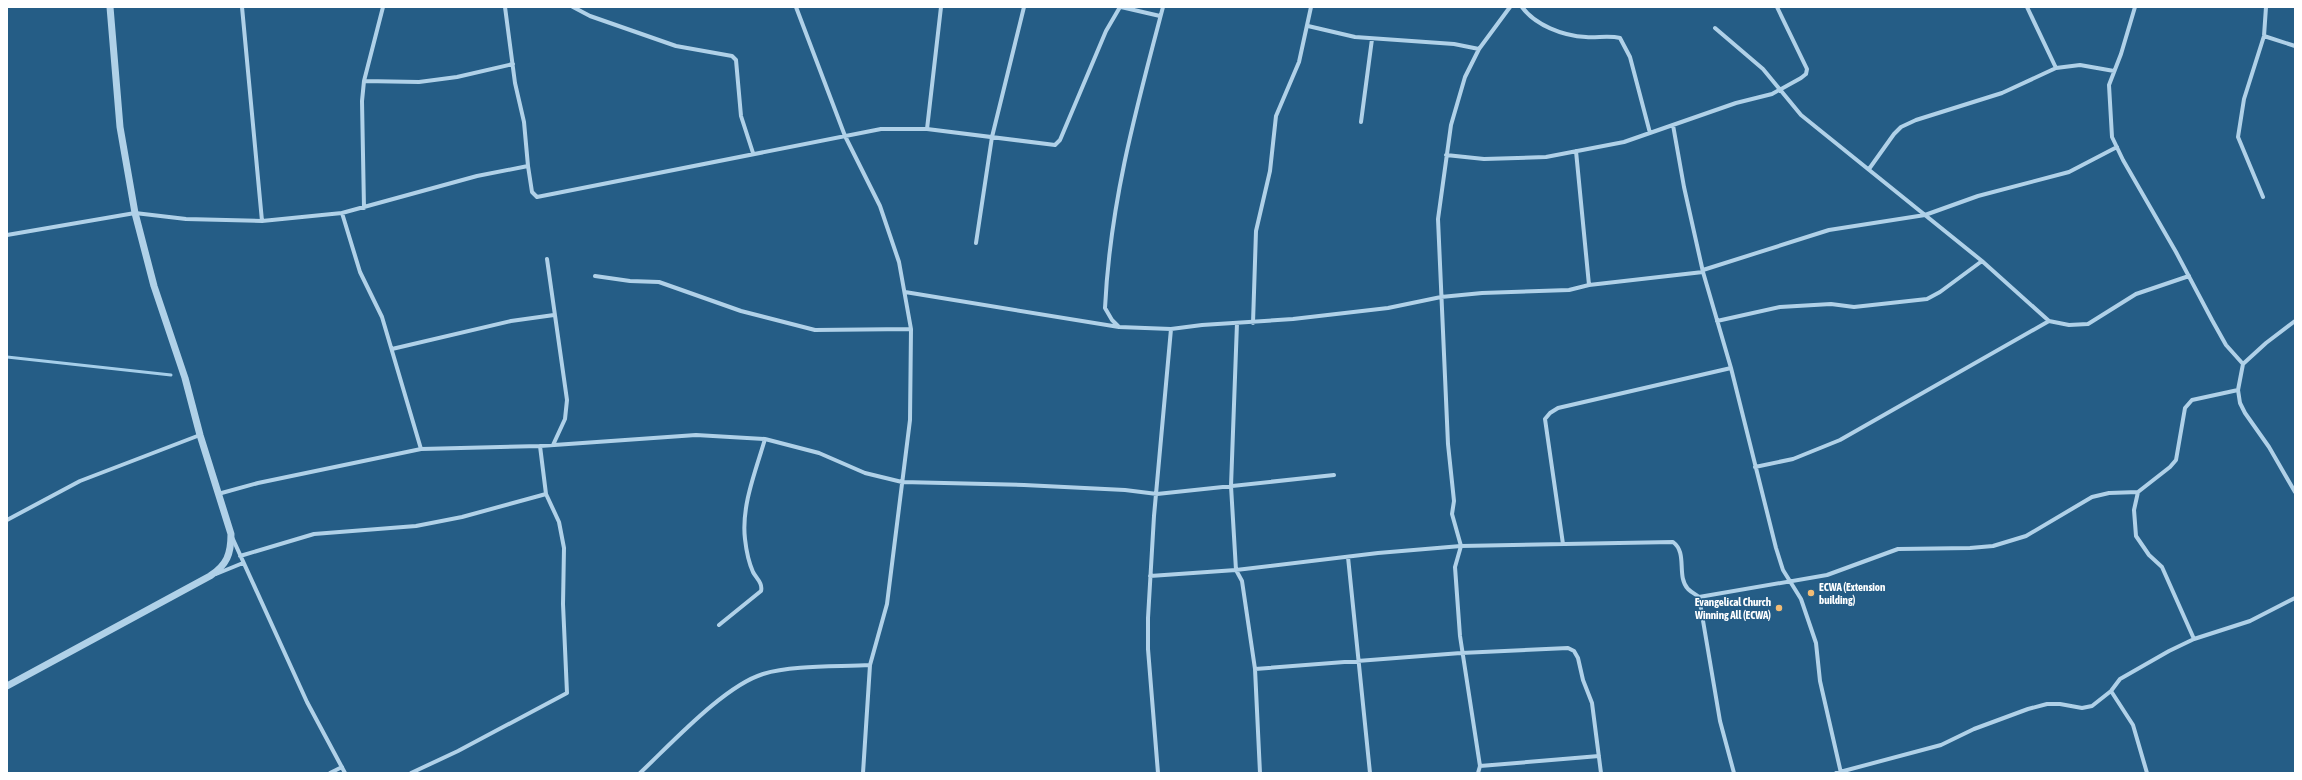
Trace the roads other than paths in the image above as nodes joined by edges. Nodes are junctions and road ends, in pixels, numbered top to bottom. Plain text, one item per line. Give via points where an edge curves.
1 (110, 7) edge
2 (242, 7) edge
3 (383, 7) edge
4 (505, 7) edge
5 (573, 7) edge
6 (796, 7) edge
7 (941, 7) edge
8 (1024, 7) edge
9 (1120, 7) edge
10 (1163, 7) edge
11 (1311, 7) edge
12 (1510, 7) edge
13 (1522, 7) edge
14 (1777, 7) edge
15 (2027, 7) edge
16 (2135, 7) edge
17 (2266, 7) edge
18 (1160, 16) junction
19 (1308, 26) junction
20 (1715, 28) dead end
21 (2264, 36) junction
22 (1372, 39) junction
23 (2295, 46) edge
24 (1479, 49) junction
25 (513, 64) junction
26 (2056, 68) junction
27 (2114, 71) junction
28 (364, 81) junction
29 (1782, 89) junction
30 (1361, 122) dead end
31 (1673, 125) junction
32 (927, 129) junction
33 (1650, 133) junction
34 (845, 136) junction
35 (992, 137) junction
36 (2117, 147) junction
37 (1576, 151) junction
38 (753, 153) junction
39 (1446, 155) junction
40 (528, 166) junction
41 (1868, 169) junction
42 (2263, 197) dead end
43 (364, 208) junction
44 (134, 213) junction
45 (342, 213) junction
46 (1925, 215) junction
47 (262, 221) junction
48 (7, 234) edge
49 (976, 243) dead end
50 (547, 259) dead end
51 (1982, 262) junction
52 (1703, 271) junction
53 (595, 276) dead end
54 (2188, 276) junction
55 (1590, 285) junction
56 (905, 292) junction
57 (1441, 297) junction
58 (554, 315) junction
59 (1717, 321) junction
60 (2049, 321) junction
61 (2295, 321) edge
62 (1236, 322) junction
63 (1253, 323) junction
64 (1119, 327) junction
65 (911, 328) junction
66 (1171, 329) junction
67 (392, 348) junction
68 (2243, 364) junction
69 (1731, 368) junction
70 (2238, 390) junction
71 (200, 435) junction
72 (765, 439) junction
73 (553, 445) junction
74 (540, 446) junction
75 (422, 449) junction
76 (1756, 468) junction
77 (1334, 476) dead end
78 (902, 482) junction
79 (1231, 486) junction
80 (2138, 492) junction
81 (2295, 492) edge
82 (218, 494) junction
83 (546, 494) junction
84 (1157, 494) junction
85 (7, 520) edge
86 (231, 534) junction
87 (1562, 544) junction
88 (1461, 546) junction
89 (240, 556) junction
90 (1348, 557) junction
91 (243, 563) junction
92 (1236, 570) junction
93 (210, 576) junction
94 (1150, 576) junction
95 (1792, 581) junction
96 (1699, 597) junction
97 (2295, 598) edge
98 (719, 624) dead end
99 (2194, 639) junction
100 (1461, 653) junction
101 (1358, 661) junction
102 (870, 665) junction
103 (1254, 668) junction
104 (7, 686) edge
105 (2111, 691) junction
106 (1599, 756) junction
107 (1480, 766) junction
108 (342, 767) junction
109 (330, 773) edge
110 (345, 773) edge
111 (411, 773) edge
112 (640, 773) edge
113 (864, 773) edge
114 (1158, 773) edge
115 (1260, 773) edge
116 (1370, 773) edge
117 (1478, 773) edge
118 (1601, 773) edge
119 (1734, 773) edge
120 (1839, 773) edge
121 (2147, 773) edge

1 - 44 street via 120,127
2 - 47 street
3 - 28 street
4 - 25 street
5 - 38 street via 590,16 676,46 732,56 736,60 741,116
6 - 34 street
7 - 32 street
8 - 35 street
9 - 18 street
9 - 35 street via 1106,31 1058,143 1050,146
10 - 18 street
11 - 19 street
12 - 24 street
13 - 33 street via 1541,24 1568,34 1620,38 1630,58
14 - 29 street via 1807,69 1801,78
15 - 26 street
16 - 27 street
17 - 21 street
18 - 64 street via 1128,145 1113,221 1105,308
19 - 22 street
19 - 63 street via 1300,62 1276,116 1270,171 1256,231
20 - 29 street
21 - 23 street
21 - 42 street via 2244,99 2238,137
22 - 24 street via 1454,44
22 - 30 street
24 - 39 street via 1465,77 1451,125
25 - 28 street via 457,77 419,82
25 - 40 street via 524,122
26 - 27 street via 2080,65
26 - 41 street via 2002,93 1901,127
27 - 36 street via 2109,85 2112,137
28 - 43 street
29 - 31 street via 1759,99 1736,103
29 - 41 street via 1801,115
31 - 33 street
31 - 52 street
32 - 34 street via 881,129
32 - 35 street
33 - 37 street via 1624,142
34 - 38 street
34 - 56 street via 880,206 899,262
35 - 49 street
36 - 46 street via 2069,172 1978,196
36 - 54 street
37 - 39 street via 1546,157 1484,159
37 - 55 street
38 - 40 street via 540,197 532,192
39 - 57 street via 1438,219
40 - 43 street via 478,176
41 - 46 street
43 - 45 street
44 - 47 street via 186,219
44 - 48 street
44 - 71 street
45 - 47 street
45 - 67 street via 351,248 382,317
46 - 51 street
46 - 52 street via 1829,230
50 - 58 street
51 - 59 street via 1953,284 1927,299 1854,307 1830,304 1780,307
51 - 60 street
52 - 55 street
52 - 59 street
53 - 65 street via 659,282 741,311 815,330
54 - 60 street via 2136,294 2088,324 2069,325
54 - 68 street via 2226,345
55 - 57 street via 1569,290
56 - 64 street
56 - 65 street
57 - 63 street via 1388,308
57 - 88 street via 1448,444 1454,501 1452,514
58 - 67 street via 511,321
58 - 73 street via 567,400 566,419
59 - 69 street
60 - 76 street via 1840,440 1793,459
61 - 68 street
62 - 63 street
62 - 66 street
62 - 79 street
64 - 66 street
65 - 78 street via 910,420
66 - 84 street
67 - 75 street
68 - 70 street
69 - 76 street
69 - 87 street via 1558,408 1550,413 1545,420
70 - 80 street via 2192,400 2185,408 2176,460
70 - 81 street via 2245,413 2269,447
71 - 82 street
71 - 85 street via 80,481
72 - 73 street via 696,435
72 - 78 street via 819,453 865,473
72 - 98 street via 746,507 744,524 752,572 760,583 761,590
73 - 74 street
74 - 75 street
74 - 83 street
75 - 82 street via 258,483
76 - 95 street via 1782,570
77 - 79 street
78 - 84 street via 1024,484
78 - 102 street via 886,604
79 - 84 street
79 - 92 street
80 - 95 street via 2109,493 2092,497 2026,536 1993,546 1898,549 1827,574
80 - 99 street via 2134,510 2136,536 2149,555 2162,567
82 - 86 street
83 - 89 street via 462,517 416,526 314,534
83 - 111 street via 559,522 564,548 567,693
84 - 94 street
86 - 89 street
86 - 93 street via 229,556 220,570
87 - 88 street
87 - 96 street via 1673,542 1680,549 1686,585
88 - 90 street
88 - 100 street via 1455,567
89 - 91 street
90 - 92 street
90 - 101 street
91 - 93 street
91 - 108 street via 307,702
92 - 94 street
92 - 103 street via 1242,581
93 - 104 street
94 - 114 street via 1148,649
95 - 96 street
95 - 120 street via 1816,643 1820,682
96 - 119 street via 1720,721
97 - 99 street via 2250,621
99 - 105 street via 2126,675
100 - 101 street
100 - 106 street via 1568,648 1574,651 1592,703
100 - 107 street via 1471,699
101 - 103 street
101 - 116 street
102 - 112 street via 763,674 728,693
102 - 113 street
103 - 115 street
105 - 120 street via 2092,706 2082,708 2060,704 2034,708 1974,729 1941,745
105 - 121 street via 2133,725
106 - 107 street
106 - 118 street
107 - 117 street
108 - 109 street
108 - 110 street

